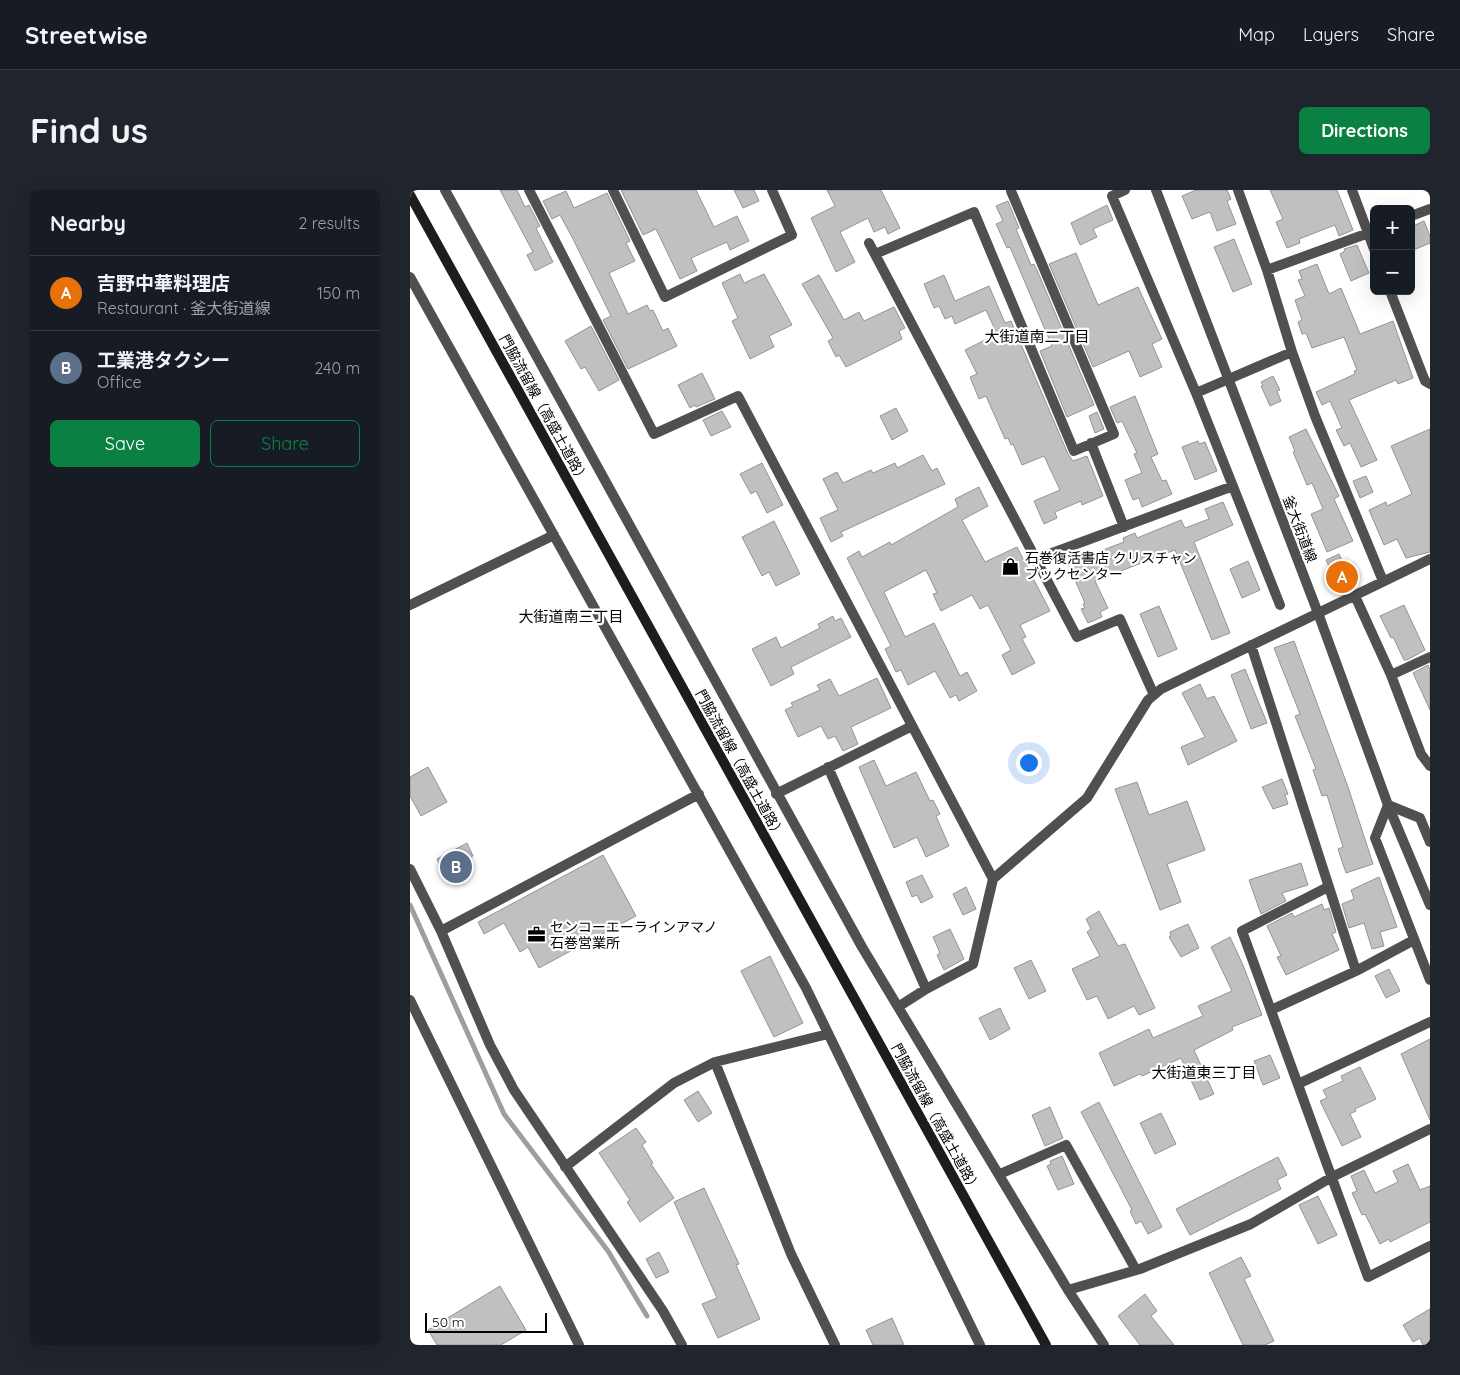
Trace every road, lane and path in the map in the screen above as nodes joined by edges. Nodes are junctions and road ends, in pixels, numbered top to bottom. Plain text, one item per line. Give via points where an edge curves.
1 (445, 190) edge
2 (529, 190) edge
3 (612, 190) edge
4 (772, 190) edge
5 (1125, 190) edge
6 (1156, 190) edge
7 (1238, 190) edge
8 (1352, 190) edge
9 (1011, 191) edge
10 (410, 195) edge
11 (1430, 209) edge
12 (1415, 215) edge
13 (1370, 231) edge
14 (1370, 233) edge
15 (869, 242) dead end
16 (875, 254) junction
17 (1267, 270) junction
18 (410, 277) edge
19 (1392, 295) edge
20 (1292, 352) junction
21 (1229, 380) junction
22 (1430, 384) edge
23 (1196, 393) junction
24 (1091, 443) junction
25 (1233, 486) junction
26 (1124, 527) junction
27 (554, 535) junction
28 (1036, 559) junction
29 (1430, 559) edge
30 (1383, 581) junction
31 (1355, 596) junction
32 (410, 605) edge
33 (1280, 605) dead end
34 (1318, 613) junction
35 (1251, 645) junction
36 (1430, 657) edge
37 (1392, 675) junction
38 (1154, 695) junction
39 (912, 726) junction
40 (1425, 751) edge
41 (1430, 766) edge
42 (828, 767) junction
43 (698, 794) junction
44 (776, 794) junction
45 (1388, 805) junction
46 (1430, 842) edge
47 (410, 869) edge
48 (993, 879) junction
49 (1328, 887) junction
50 (1430, 905) edge
51 (441, 931) junction
52 (1414, 940) junction
53 (1356, 970) junction
54 (1430, 980) edge
55 (926, 989) junction
56 (410, 1000) edge
57 (898, 1007) junction
58 (1271, 1010) junction
59 (1430, 1022) edge
60 (828, 1034) junction
61 (715, 1062) junction
62 (1298, 1084) junction
63 (1430, 1130) edge
64 (564, 1168) junction
65 (1000, 1174) junction
66 (1332, 1177) junction
67 (1430, 1246) edge
68 (1136, 1270) junction
69 (1068, 1290) junction
70 (579, 1345) edge
71 (682, 1345) edge
72 (835, 1345) edge
73 (980, 1345) edge
74 (1046, 1345) edge
75 (1104, 1345) edge

1 - 44 street
2 - 39 street via 654,434 738,396
3 - 4 street via 665,297 792,235
5 - 23 street via 1112,196
6 - 21 street, 釜大街道線
7 - 17 street
8 - 13 street
9 - 24 street via 1114,434
10 - 74 main road, 門脇流留線（高盛土道路）
11 - 12 street
14 - 17 street
15 - 16 street
16 - 24 street via 974,212 1074,451
16 - 28 street
17 - 20 street
18 - 27 street
19 - 22 street via 1425,381
20 - 21 street
20 - 30 street
21 - 23 street
21 - 34 street, 釜大街道線
23 - 25 street
24 - 26 street
25 - 26 street
25 - 33 street
26 - 28 street
27 - 32 street
27 - 43 street
28 - 38 street via 1076,637 1120,619
29 - 30 street
30 - 31 street
31 - 34 street
31 - 37 street
34 - 35 street
34 - 45 street, 釜大街道線
35 - 38 street
35 - 49 street
36 - 37 street
37 - 40 street
38 - 48 street via 1087,798
39 - 42 street
39 - 48 street
40 - 41 street
42 - 44 street
42 - 55 street
43 - 51 street
43 - 60 street via 806,988
44 - 57 street
45 - 46 street via 1420,818
45 - 50 street, 釜大街道線
45 - 52 street via 1375,838
47 - 51 street
48 - 55 street via 973,964
49 - 53 street
49 - 58 street via 1242,931
51 - 64 street via 498,1060
52 - 53 street
52 - 54 street
53 - 58 street
55 - 57 street
56 - 70 street
57 - 65 street
58 - 62 street
59 - 62 street
60 - 61 street
60 - 73 street
61 - 64 street via 674,1083
61 - 72 street via 791,1254
62 - 66 street
63 - 66 street
64 - 71 street via 663,1311
65 - 68 street via 1066,1145
65 - 69 street
66 - 67 street via 1368,1277
66 - 68 street via 1251,1224
68 - 69 street
69 - 75 street

